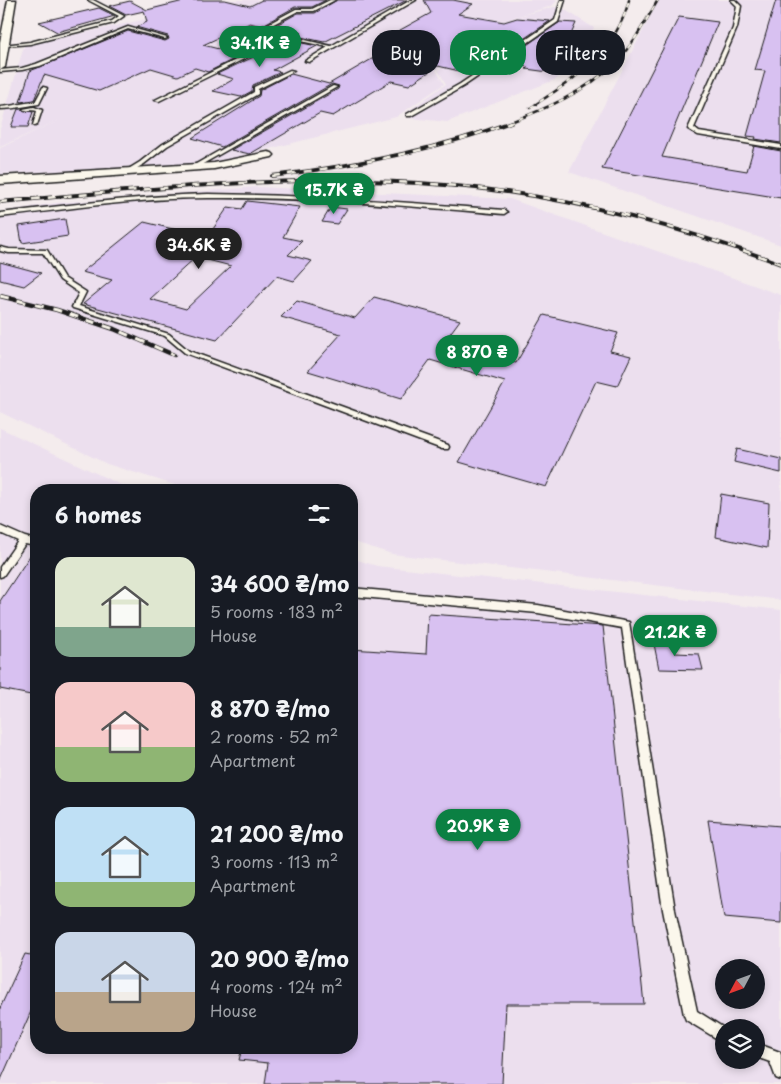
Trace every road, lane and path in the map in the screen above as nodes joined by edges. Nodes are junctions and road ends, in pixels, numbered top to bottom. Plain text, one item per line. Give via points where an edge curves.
1 (12, 0) edge
2 (90, 0) edge
3 (333, 0) edge
4 (414, 0) edge
5 (563, 0) edge
6 (733, 0) edge
7 (246, 37) dead end
8 (165, 38) dead end
9 (5, 45) junction
10 (331, 47) junction
11 (306, 61) dead end
12 (1, 63) edge
13 (0, 71) edge
14 (292, 71) dead end
15 (334, 87) dead end
16 (45, 88) dead end
17 (157, 100) dead end
18 (19, 107) junction
19 (0, 108) edge
20 (409, 115) dead end
21 (35, 125) dead end
22 (781, 147) edge
23 (268, 155) dead end
24 (192, 168) junction
25 (125, 173) junction
26 (0, 180) edge
27 (504, 212) dead end
28 (0, 215) edge
29 (0, 249) edge
30 (445, 447) dead end
31 (0, 529) edge
32 (23, 540) junction
33 (30, 542) edge
34 (0, 574) edge
35 (358, 593) edge
36 (715, 1030) edge
37 (765, 1053) edge
38 (781, 1072) edge

1 - 9 street
2 - 9 lane via 122,16 113,22 30,43
3 - 7 lane via 313,10 297,10
4 - 10 lane
5 - 20 lane via 557,21 462,85
6 - 22 lane via 739,6 735,28 691,128 698,133
8 - 13 lane via 128,28 38,65
9 - 12 street
10 - 11 lane
10 - 17 lane via 292,38 281,39
14 - 25 lane via 256,88 256,93 165,145
15 - 24 lane
16 - 18 lane via 37,103
18 - 19 lane
18 - 21 lane via 20,110 40,110
23 - 24 street
24 - 25 street
25 - 26 street
27 - 28 lane via 345,199 207,196
29 - 30 lane via 46,251 62,278 83,292 75,307 167,335 187,352
31 - 32 lane
32 - 33 lane
32 - 34 lane
35 - 36 lane via 538,609 626,625 669,910 691,1015
37 - 38 lane via 775,1057

